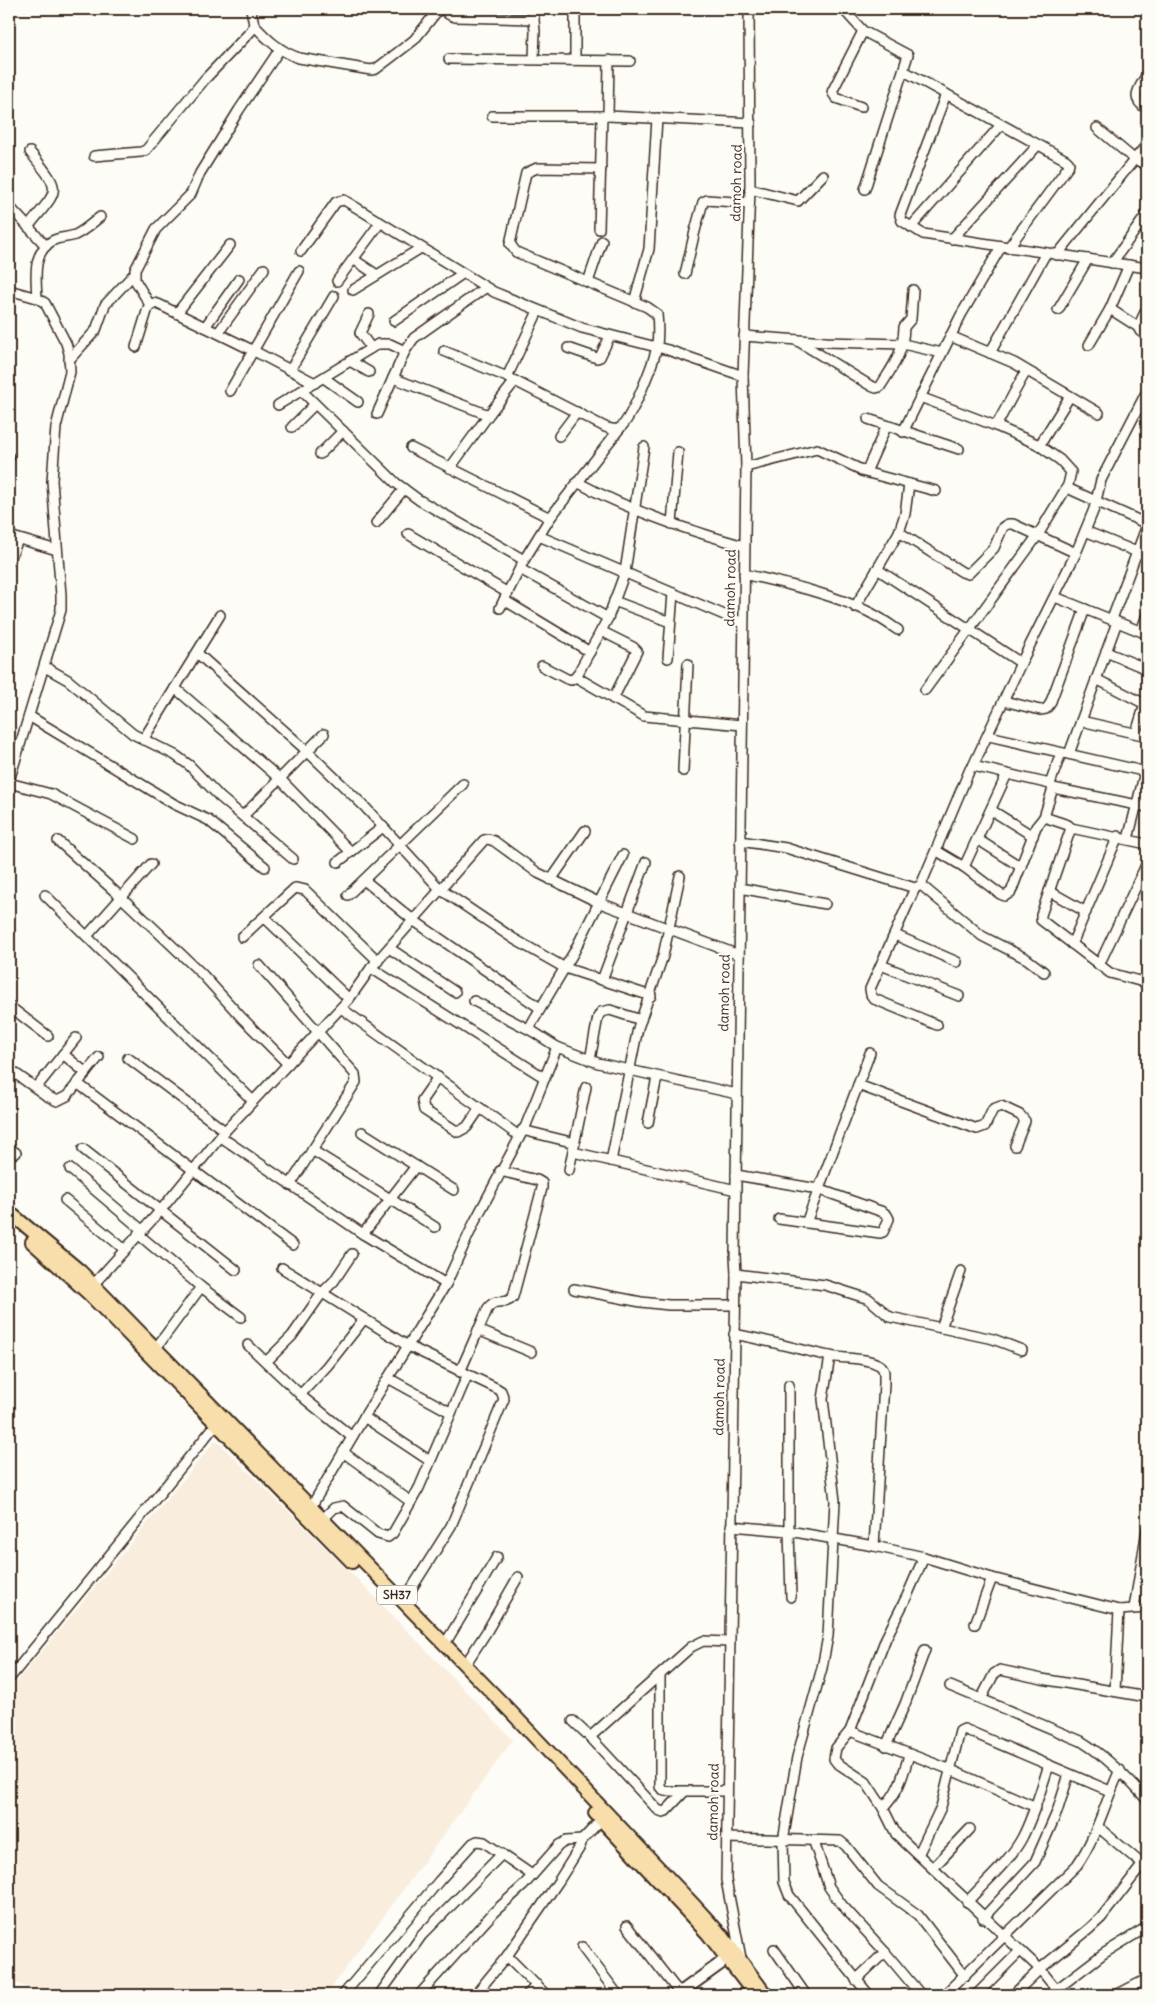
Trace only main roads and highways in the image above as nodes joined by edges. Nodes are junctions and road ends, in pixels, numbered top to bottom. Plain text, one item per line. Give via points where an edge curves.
1 (9, 1212) edge
2 (9, 1223) edge
3 (730, 1954) junction
4 (755, 1995) edge
5 (766, 1995) edge

1 - 3 main road, SH37 via 93,1285 445,1644 714,1926
2 - 3 main road, SH37 via 72,1276 482,1694
3 - 4 main road, SH37
3 - 5 main road, SH37 via 742,1962

